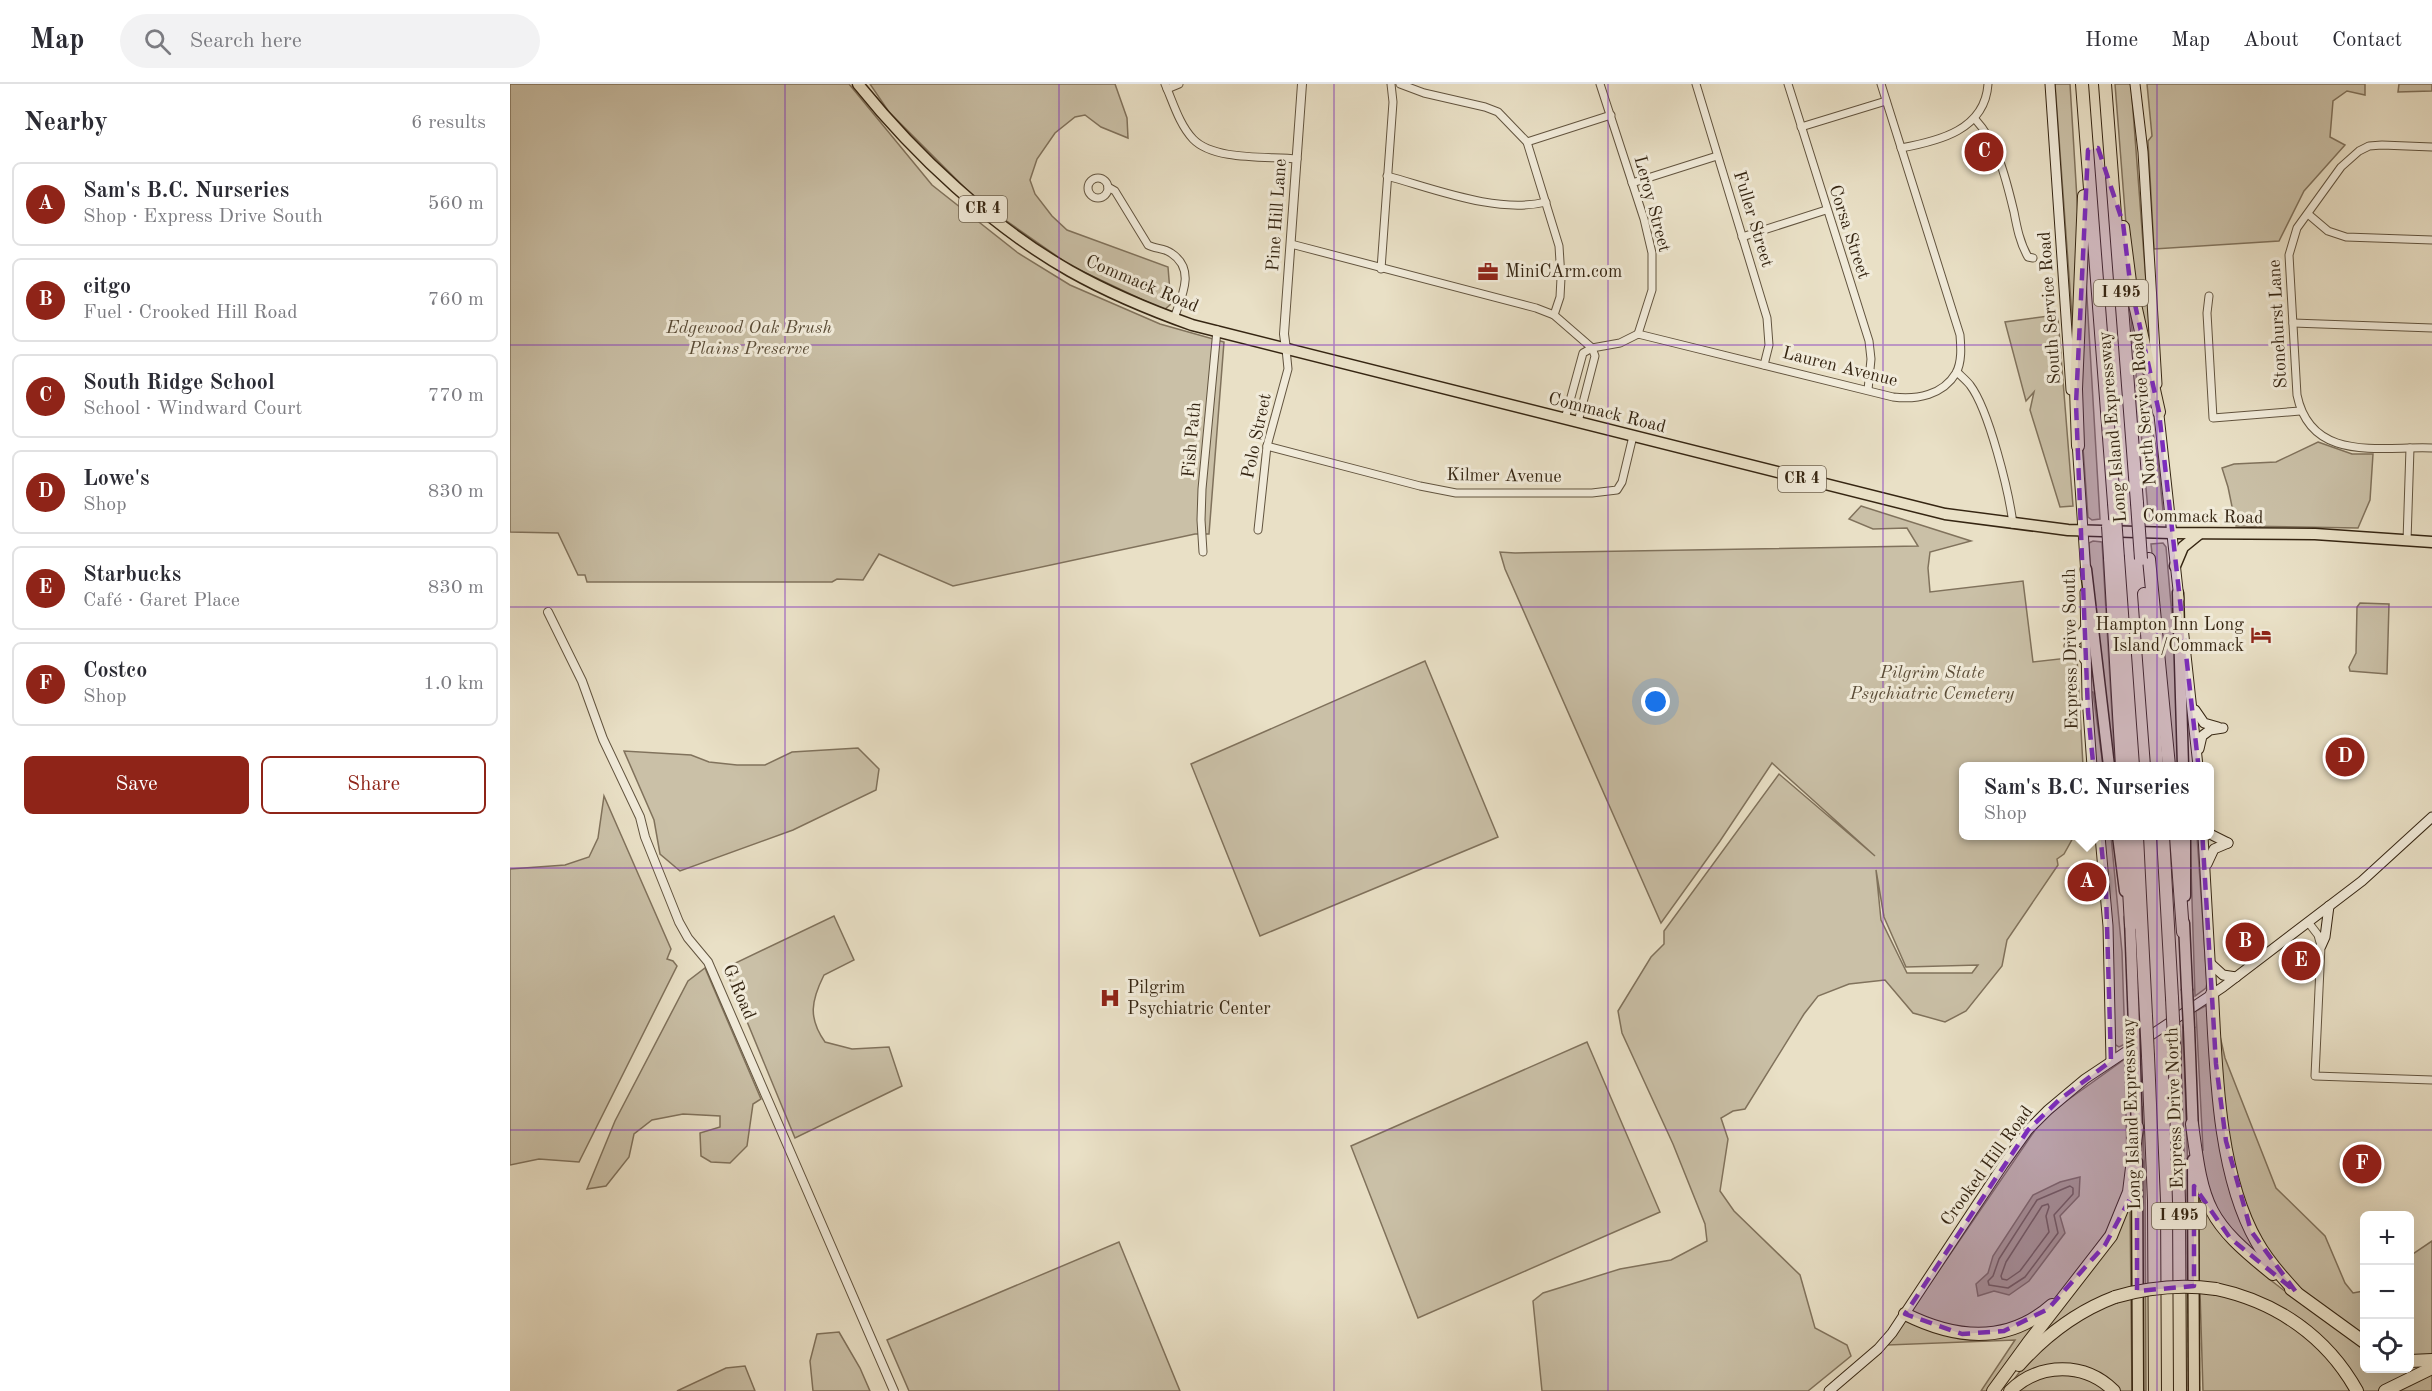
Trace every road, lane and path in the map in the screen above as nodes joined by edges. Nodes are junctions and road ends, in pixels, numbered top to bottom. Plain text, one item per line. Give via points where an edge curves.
1 (858, 84) edge
2 (1179, 84) edge
3 (1302, 84) edge
4 (1391, 84) edge
5 (1401, 84) edge
6 (1600, 84) edge
7 (1696, 84) edge
8 (1788, 84) edge
9 (1881, 84) edge
10 (1988, 84) edge
11 (2050, 84) edge
12 (2082, 84) edge
13 (2104, 84) edge
14 (2135, 84) edge
15 (1166, 86) edge
16 (1886, 100) junction
17 (1611, 116) junction
18 (1975, 119) junction
19 (1801, 127) junction
20 (1527, 142) junction
21 (2432, 147) edge
22 (1901, 148) junction
23 (2088, 150) junction
24 (1717, 156) junction
25 (1297, 159) junction
26 (1387, 176) junction
27 (1632, 183) junction
28 (1108, 187) dead end
29 (2113, 194) junction
30 (1546, 202) junction
31 (1826, 210) junction
32 (2308, 214) junction
33 (1742, 237) junction
34 (2432, 240) edge
35 (1291, 244) junction
36 (2033, 258) dead end
37 (1381, 268) junction
38 (2209, 296) dead end
39 (1554, 315) junction
40 (1174, 318) junction
41 (2293, 323) junction
42 (2432, 328) edge
43 (1216, 330) junction
44 (1638, 334) junction
45 (1592, 348) junction
46 (1286, 349) junction
47 (1764, 365) junction
48 (1957, 372) junction
49 (1868, 390) junction
50 (2300, 411) junction
51 (2159, 412) junction
52 (1565, 419) junction
53 (1578, 422) junction
54 (1633, 436) junction
55 (1267, 446) junction
56 (2078, 446) junction
57 (2410, 448) junction
58 (2432, 448) edge
59 (2013, 524) junction
60 (1258, 530) dead end
61 (2084, 531) junction
62 (2171, 533) junction
63 (2200, 534) junction
64 (2407, 541) junction
65 (2432, 542) edge
66 (1203, 552) dead end
67 (2114, 558) junction
68 (2145, 559) junction
69 (2175, 566) junction
70 (2086, 569) junction
71 (2178, 593) junction
72 (548, 612) dead end
73 (2085, 628) junction
74 (2086, 661) junction
75 (2191, 702) junction
76 (2092, 762) edge
77 (2109, 762) edge
78 (2122, 762) edge
79 (2133, 762) edge
80 (2157, 762) edge
81 (2169, 762) edge
82 (2183, 762) edge
83 (2198, 762) edge
84 (2198, 762) edge
85 (2432, 817) edge
86 (2214, 836) edge
87 (2100, 840) edge
88 (2118, 840) edge
89 (2126, 840) edge
90 (2137, 840) edge
91 (2163, 840) edge
92 (2176, 840) edge
93 (2185, 840) edge
94 (2203, 840) edge
95 (2205, 869) junction
96 (2329, 906) junction
97 (2308, 922) junction
98 (2131, 925) junction
99 (2183, 932) junction
100 (2321, 946) junction
101 (2211, 964) junction
102 (2236, 977) junction
103 (2212, 994) junction
104 (2111, 1061) junction
105 (2432, 1080) edge
106 (2193, 1124) junction
107 (2137, 1127) junction
108 (2093, 1260) junction
109 (2296, 1292) junction
110 (1905, 1314) junction
111 (2360, 1339) edge
112 (2432, 1360) edge
113 (2414, 1361) edge
114 (2432, 1368) edge
115 (2355, 1388) edge
116 (894, 1391) edge
117 (1829, 1391) edge
118 (1993, 1391) edge
119 (1999, 1391) edge
120 (2010, 1391) edge
121 (2114, 1391) edge
122 (2138, 1391) edge
123 (2155, 1391) edge
124 (2180, 1391) edge
125 (2194, 1391) edge
126 (2385, 1391) edge

1 - 40 main road, Commack Road / CR 4 via 918,150 1013,233 1072,272
2 - 15 street
3 - 25 street, Pine Hill Lane
4 - 26 street
5 - 20 street via 1498,112
6 - 17 street, Leroy Street
7 - 24 street, Fuller Street
8 - 19 street, Corsa Street
9 - 16 street
10 - 18 street
11 - 56 main road, South Service Road
12 - 23 highway, Long Island Expressway / I 495
13 - 29 highway, Long Island Expressway / I 495
14 - 51 main road, North Service Road via 2143,152
15 - 25 street via 1183,126 1205,148 1229,154
16 - 19 street
16 - 22 street
17 - 20 street
17 - 27 street, Leroy Street
18 - 22 street via 1945,138
18 - 36 street via 1994,144 2022,247
19 - 31 street, Corsa Street
20 - 30 street
21 - 32 street, Stonehurst Lane via 2382,145 2359,151 2341,167
22 - 48 street via 1960,335
23 - 56 highway via 2076,389
23 - 67 highway, Long Island Expressway / I 495, bridge via 2109,431
24 - 27 street
24 - 33 street, Fuller Street
25 - 35 street, Pine Hill Lane
26 - 30 street via 1501,206 1528,207
26 - 37 street
27 - 44 street, Leroy Street via 1647,230 1653,266 1649,303
28 - 40 street via 1115,191 1148,245 1168,251 1185,269 1185,289
29 - 51 highway via 2123,223 2130,282
29 - 68 highway, Long Island Expressway / I 495
30 - 39 street via 1561,262 1560,297
31 - 33 street
31 - 49 street, Corsa Street via 1869,341
32 - 34 street via 2328,231 2346,237
32 - 41 street, Stonehurst Lane via 2297,228 2289,255
33 - 47 street, Fuller Street via 1770,332
35 - 37 street
35 - 46 street, Pine Hill Lane
37 - 39 street
38 - 50 street via 2213,418
39 - 45 street
40 - 43 main road, Commack Road / CR 4
41 - 42 street
41 - 50 street, Stonehurst Lane
43 - 46 main road, Commack Road / CR 4
43 - 66 street, Fish Path via 1201,520
44 - 45 street via 1620,343
44 - 47 street, Lauren Avenue
45 - 52 street via 1583,352
45 - 53 street via 1595,356
46 - 52 main road, Commack Road / CR 4
46 - 55 street, Polo Street via 1288,369
47 - 49 street, Lauren Avenue
48 - 49 street, Lauren Avenue via 1940,389 1926,396 1910,399
48 - 59 street via 1980,404 2010,500
50 - 57 street, Stonehurst Lane via 2313,429 2330,442
51 - 62 main road, North Service Road
52 - 53 main road, Commack Road / CR 4
53 - 54 main road, Commack Road / CR 4
54 - 55 street, Kilmer Avenue via 1617,490 1592,493 1456,493
54 - 59 main road, Commack Road / CR 4 via 1945,514
55 - 60 street, Polo Street
56 - 61 main road, South Service Road
57 - 58 street, Stonehurst Lane
57 - 64 street
59 - 61 main road, Commack Road / CR 4
61 - 62 main road, Commack Road / CR 4
61 - 70 main road, Express Drive South
62 - 63 main road, Commack Road / CR 4
62 - 69 main road, North Service Road
63 - 64 main road, Commack Road / CR 4 via 2315,534
63 - 69 main road via 2183,547
64 - 65 main road, Commack Road / CR 4
67 - 78 highway
67 - 79 highway, Long Island Expressway / I 495
68 - 80 highway
68 - 81 highway
69 - 71 main road, North Service Road
70 - 73 main road, Express Drive South
70 - 77 main road
71 - 75 main road, North Service Road
71 - 82 main road
72 - 116 street, G Road via 640,817 674,911 688,938 708,962
73 - 74 main road, Express Drive South
73 - 74 main road via 2069,646
74 - 76 main road, Express Drive South
75 - 83 main road via 2201,720 2223,728 2202,736
75 - 84 main road, North Service Road
85 - 96 main road, Crooked Hill Road via 2379,868
86 - 95 main road via 2228,843 2212,850
87 - 104 main road via 2108,914
88 - 98 main road
89 - 98 highway
90 - 123 highway, Long Island Expressway / I 495, bridge via 2154,1201
91 - 124 highway, I 495, bridge via 2179,1202
92 - 99 highway
93 - 99 main road, Express Drive North
94 - 95 main road
95 - 101 main road
96 - 97 main road, Crooked Hill Road
96 - 100 main road
97 - 100 street
97 - 102 main road, Crooked Hill Road
98 - 107 main road, bridge
99 - 106 main road, Express Drive North, bridge
100 - 105 street via 2315,1076
101 - 102 main road via 2220,974
101 - 103 main road
102 - 103 main road, Crooked Hill Road
103 - 104 main road, Crooked Hill Road
103 - 109 highway via 2221,1110 2239,1199 2256,1241
104 - 110 main road, Crooked Hill Road via 2059,1100 2028,1130
106 - 109 highway via 2200,1182 2214,1217 2245,1252
106 - 125 main road, Express Drive North
107 - 108 highway via 2127,1200 2111,1236
107 - 122 main road
108 - 110 highway via 2048,1309 2004,1331 1986,1335 1953,1332
108 - 118 highway
109 - 111 highway
110 - 117 main road, Crooked Hill Road via 1878,1349
112 - 113 highway
114 - 126 highway
115 - 119 highway, bridge via 2328,1350 2297,1323 2253,1299 2185,1286 2115,1297 2087,1310 2054,1332
120 - 121 highway via 2031,1375 2056,1369 2089,1373

